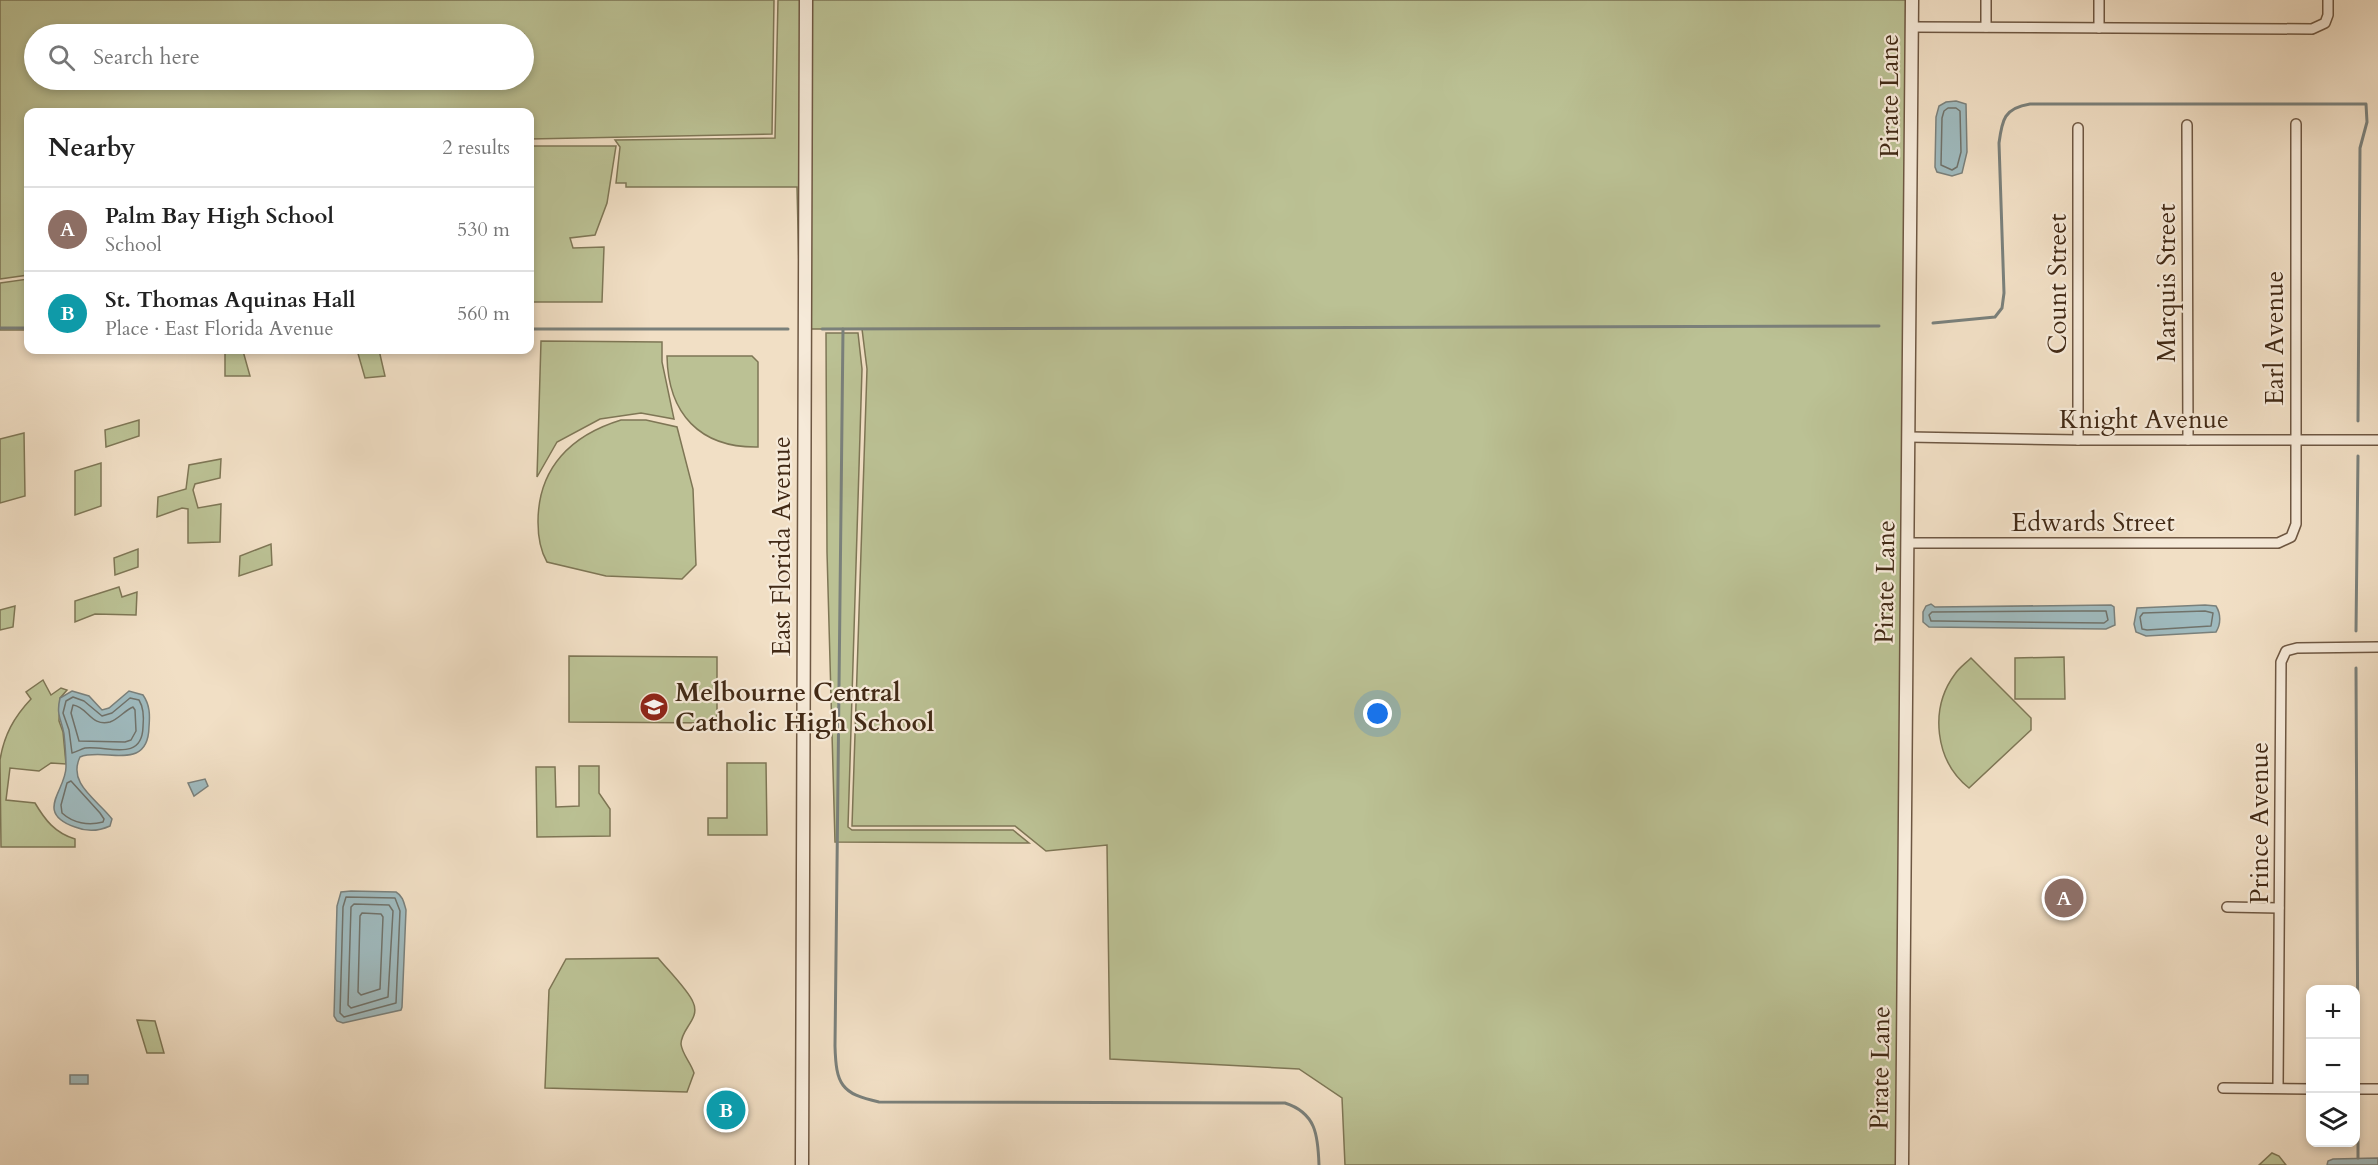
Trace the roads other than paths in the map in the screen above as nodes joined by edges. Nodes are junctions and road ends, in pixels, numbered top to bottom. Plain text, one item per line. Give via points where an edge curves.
1 (806, 0) edge
2 (1912, 0) edge
3 (1986, 0) edge
4 (2099, 0) edge
5 (2328, 0) edge
6 (1912, 27) junction
7 (1986, 27) junction
8 (2099, 28) junction
9 (2296, 124) dead end
10 (2187, 125) dead end
11 (2078, 128) dead end
12 (1909, 437) junction
13 (2078, 440) junction
14 (2188, 440) junction
15 (2296, 440) junction
16 (2378, 440) edge
17 (1908, 543) junction
18 (2278, 543) joint
19 (2378, 647) edge
20 (2227, 907) dead end
21 (2279, 908) junction
22 (2223, 1088) dead end
23 (2278, 1088) junction
24 (2306, 1089) edge
25 (2360, 1089) edge
26 (2378, 1089) edge
27 (802, 1165) edge
28 (1902, 1165) edge

1 - 27 street, East Florida Avenue
2 - 6 street, Pirate Lane
3 - 7 street
4 - 8 street
5 - 8 street via 2325,23 2312,28
6 - 7 street
6 - 12 street, Pirate Lane
7 - 8 street
9 - 15 street, Earl Avenue
10 - 14 street, Marquis Street
11 - 13 street, Count Street
12 - 13 street, Knight Avenue
12 - 17 street, Pirate Lane
13 - 14 street, Knight Avenue
14 - 15 street, Knight Avenue
15 - 16 street, Knight Avenue
15 - 18 street, Earl Avenue via 2296,524 2291,537
17 - 18 street, Edwards Street
17 - 28 street, Pirate Lane
19 - 21 street, Prince Avenue via 2297,648 2286,651 2281,662
20 - 21 street
21 - 23 street, Prince Avenue
22 - 23 street
23 - 24 street
25 - 26 street

